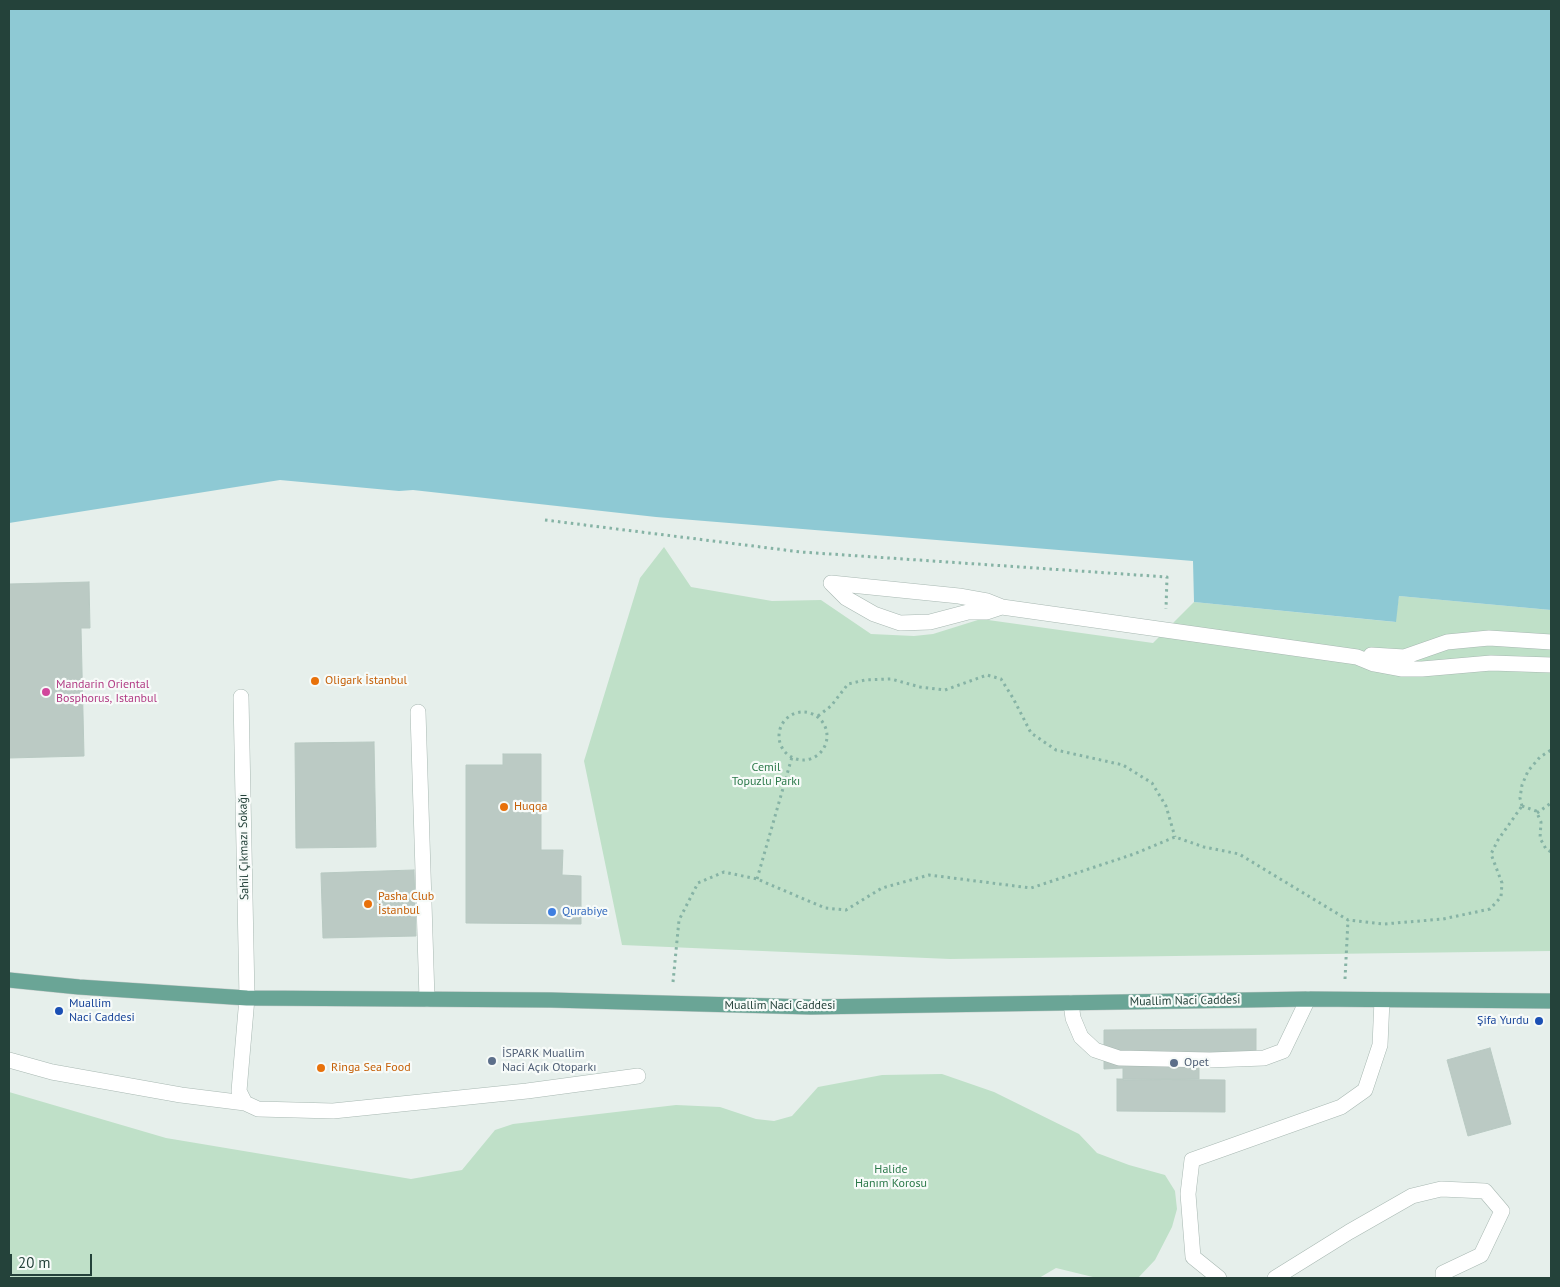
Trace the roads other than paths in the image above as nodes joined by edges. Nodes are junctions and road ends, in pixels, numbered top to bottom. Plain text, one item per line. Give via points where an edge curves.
1 (1002, 607) junction
2 (1551, 642) edge
3 (1357, 657) junction
4 (1551, 665) edge
5 (241, 697) dead end
6 (418, 712) dead end
7 (9, 980) edge
8 (247, 998) junction
9 (427, 999) junction
10 (1308, 999) junction
11 (1382, 1000) junction
12 (1551, 1001) edge
13 (1071, 1003) junction
14 (9, 1060) edge
15 (638, 1076) dead end
16 (245, 1103) junction
17 (1220, 1278) edge
18 (1275, 1278) edge
19 (1443, 1278) edge

1 - 1 lane via 959,596 831,583 846,598 874,614 900,623 930,622
1 - 3 lane
2 - 3 lane via 1489,638 1447,642 1404,657
3 - 4 lane via 1401,669 1490,663
5 - 8 lane, Sahil Çıkmazı Sokağı
6 - 9 lane
7 - 8 main road, Muallim Naci Caddesi
8 - 9 main road, Muallim Naci Caddesi
8 - 16 lane, Sahil Çıkmazı Sokağı via 239,1091
9 - 13 main road, Muallim Naci Caddesi via 811,1007
10 - 11 main road, Muallim Naci Caddesi
10 - 13 main road, Muallim Naci Caddesi
10 - 13 lane via 1282,1051 1264,1058 1210,1060 1119,1058 1095,1050 1081,1037
11 - 12 main road, Muallim Naci Caddesi
11 - 17 lane via 1380,1045 1365,1090 1341,1107 1192,1160 1188,1194 1193,1257
14 - 16 lane via 52,1072
15 - 16 lane via 333,1111 258,1109
18 - 19 lane via 1412,1196 1441,1190 1485,1192 1502,1211 1486,1246 1481,1255 1444,1273

